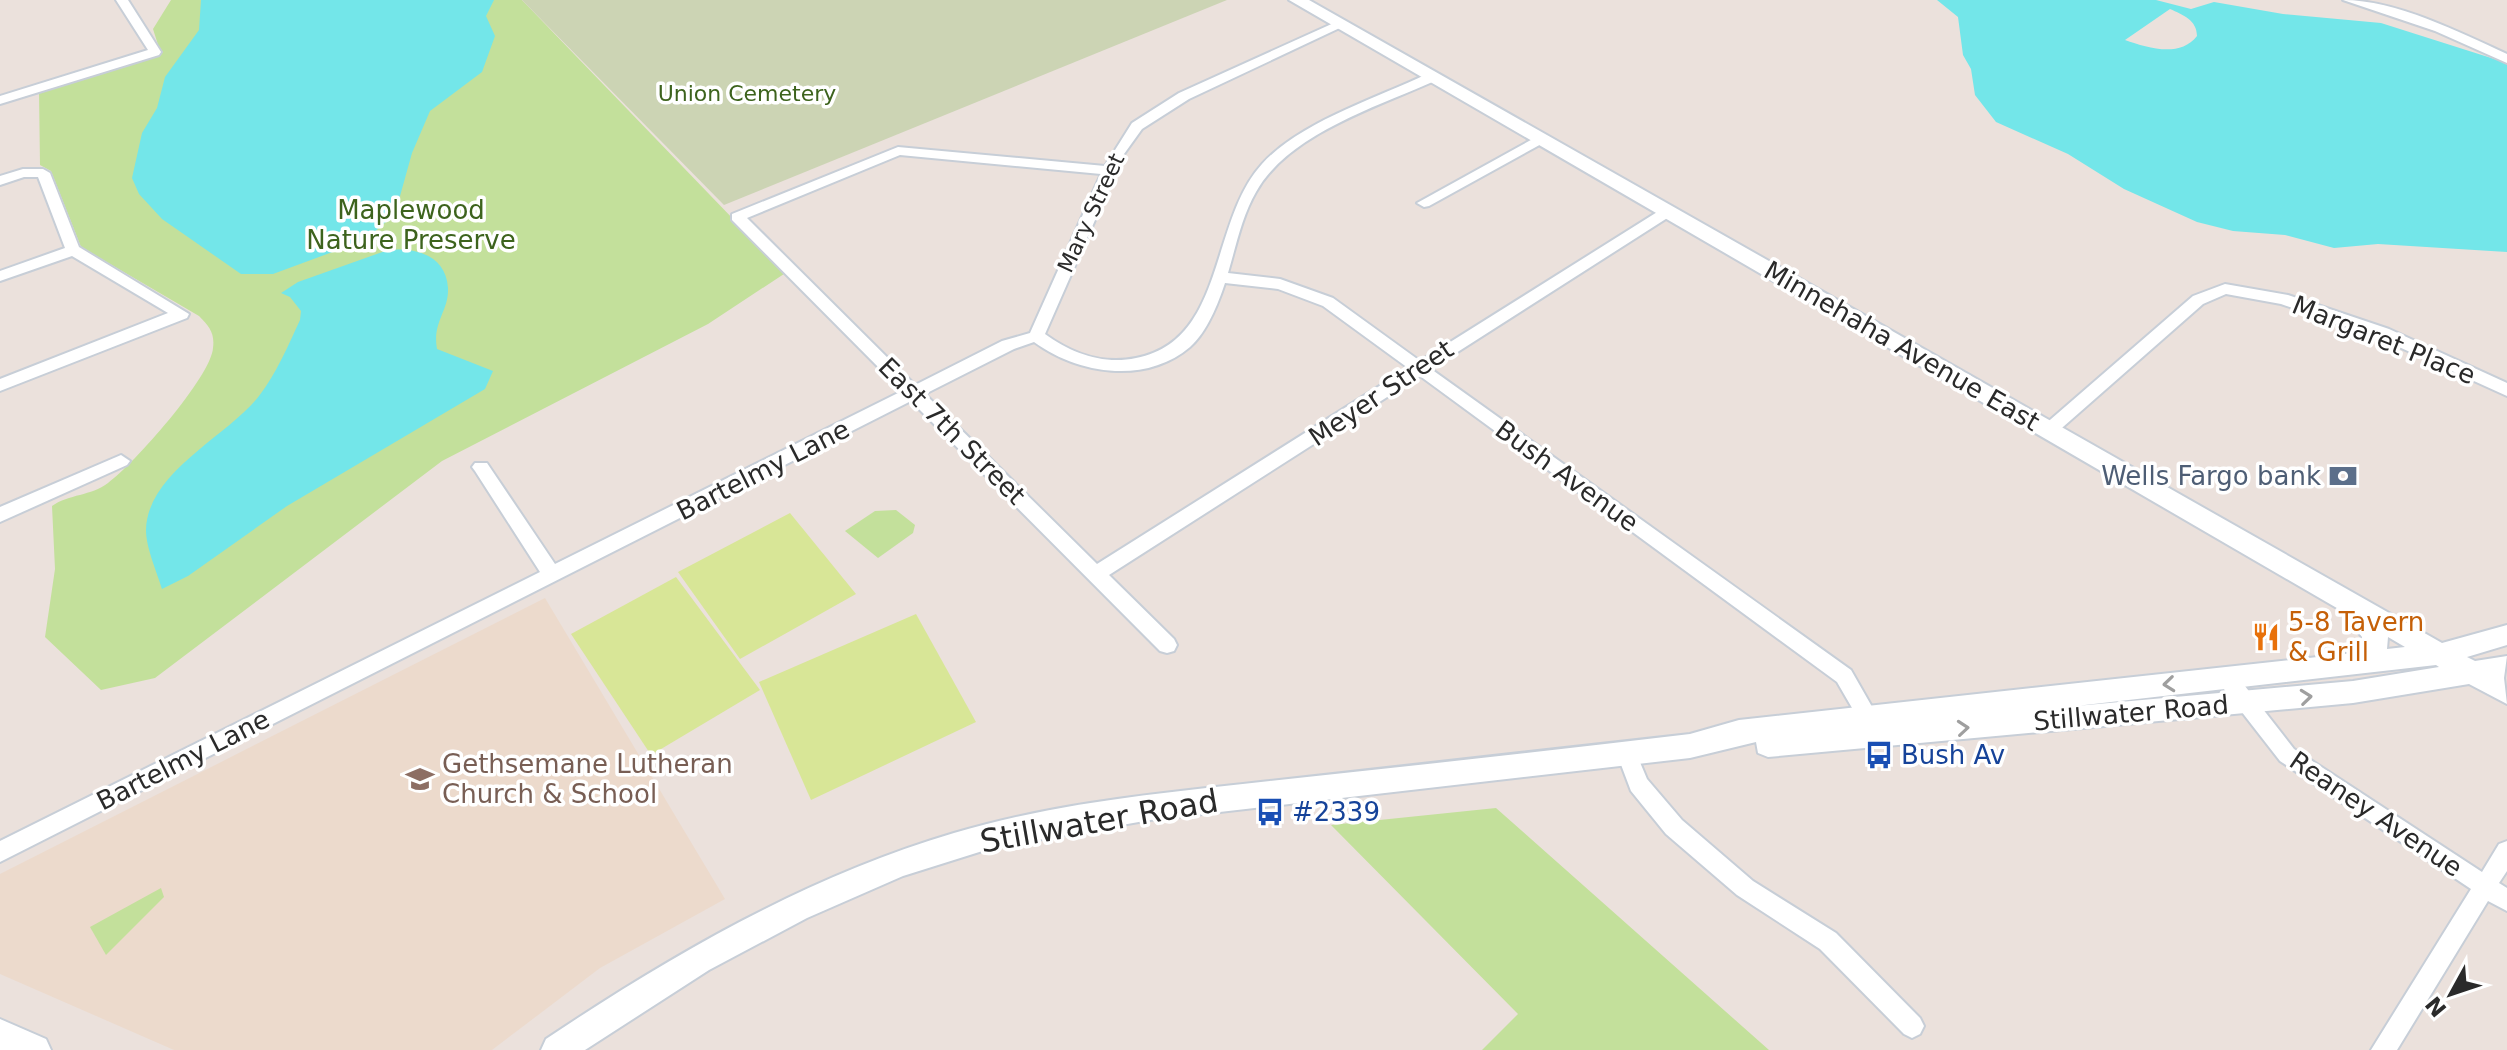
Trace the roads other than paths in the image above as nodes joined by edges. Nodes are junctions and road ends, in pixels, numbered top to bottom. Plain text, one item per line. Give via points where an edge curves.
1 (122, 0) edge
2 (1297, 0) edge
3 (2349, 0) edge
4 (2384, 0) edge
5 (2420, 21) junction
6 (1340, 25) junction
7 (2507, 59) edge
8 (1432, 77) junction
9 (0, 100) edge
10 (1540, 139) junction
11 (1109, 171) junction
12 (0, 181) edge
13 (1424, 203) dead end
14 (1667, 212) junction
15 (73, 250) junction
16 (0, 276) edge
17 (1218, 277) junction
18 (1036, 336) junction
19 (1419, 369) junction
20 (0, 385) edge
21 (2507, 390) edge
22 (914, 394) junction
23 (2058, 423) junction
24 (121, 461) dead end
25 (481, 467) dead end
26 (0, 515) edge
27 (1096, 574) junction
28 (553, 576) junction
29 (2328, 589) junction
30 (2507, 635) edge
31 (1167, 645) dead end
32 (2441, 654) junction
33 (2361, 663) junction
34 (2507, 667) edge
35 (2475, 674) junction
36 (2227, 678) junction
37 (2507, 693) edge
38 (2245, 703) junction
39 (1873, 727) junction
40 (1627, 754) junction
41 (2507, 851) edge
42 (0, 852) edge
43 (2485, 886) junction
44 (2507, 901) edge
45 (1912, 1026) dead end
46 (0, 1035) edge
47 (35, 1050) edge
48 (557, 1050) edge
49 (2383, 1050) edge

1 - 9 street via 155,52
2 - 6 main road, Minnehaha Avenue East
3 - 5 street
4 - 5 street
5 - 7 street
6 - 8 main road, Minnehaha Avenue East
6 - 11 street, Mary Street via 1166,105 1126,139
8 - 10 main road, Minnehaha Avenue East
8 - 17 street via 1275,158 1256,180
10 - 13 street
10 - 14 main road, Minnehaha Avenue East
11 - 18 street, Mary Street
11 - 22 street, East 7th Street via 898,151 737,217
12 - 15 street via 43,173
14 - 19 street, Meyer Street
14 - 23 main road, Minnehaha Avenue East via 2024,416
15 - 16 street
15 - 20 street via 181,314
17 - 18 street via 1193,339 1162,359 1135,366 1091,363 1067,356
17 - 19 street, Bush Avenue via 1280,284 1313,295
18 - 22 street, Bartelmy Lane
19 - 27 street, Meyer Street
19 - 39 street, Bush Avenue via 1844,676
21 - 23 street, Margaret Place via 2341,317 2225,289 2198,300
22 - 27 street, East 7th Street
22 - 28 street, Bartelmy Lane
23 - 29 main road, Minnehaha Avenue East
24 - 26 street
25 - 28 street
27 - 31 street, East 7th Street
28 - 42 street, Bartelmy Lane
29 - 32 main road, Minnehaha Avenue East
29 - 33 main road via 2375,634 2374,650
30 - 32 main road, Stillwater Road
32 - 33 main road, Stillwater Road
32 - 35 main road, Minnehaha Avenue East
33 - 36 main road, Stillwater Road
34 - 35 main road, Stillwater Road
35 - 37 main road, Minnehaha Avenue East
38 -> 35 main road, Stillwater Road
36 - 38 street, Reaney Avenue
36 -> 39 main road, Stillwater Road
39 -> 38 main road, Stillwater Road
38 - 43 street, Reaney Avenue via 2287,755
39 - 40 main road, Stillwater Road via 1749,747 1690,746
40 - 45 street via 1638,784 1674,827 1745,888 1828,941
40 - 48 main road, Stillwater Road via 1156,806 955,845 860,878 761,922 635,996
41 - 43 street
43 - 44 street, Reaney Avenue
43 - 49 street
46 - 47 main road

